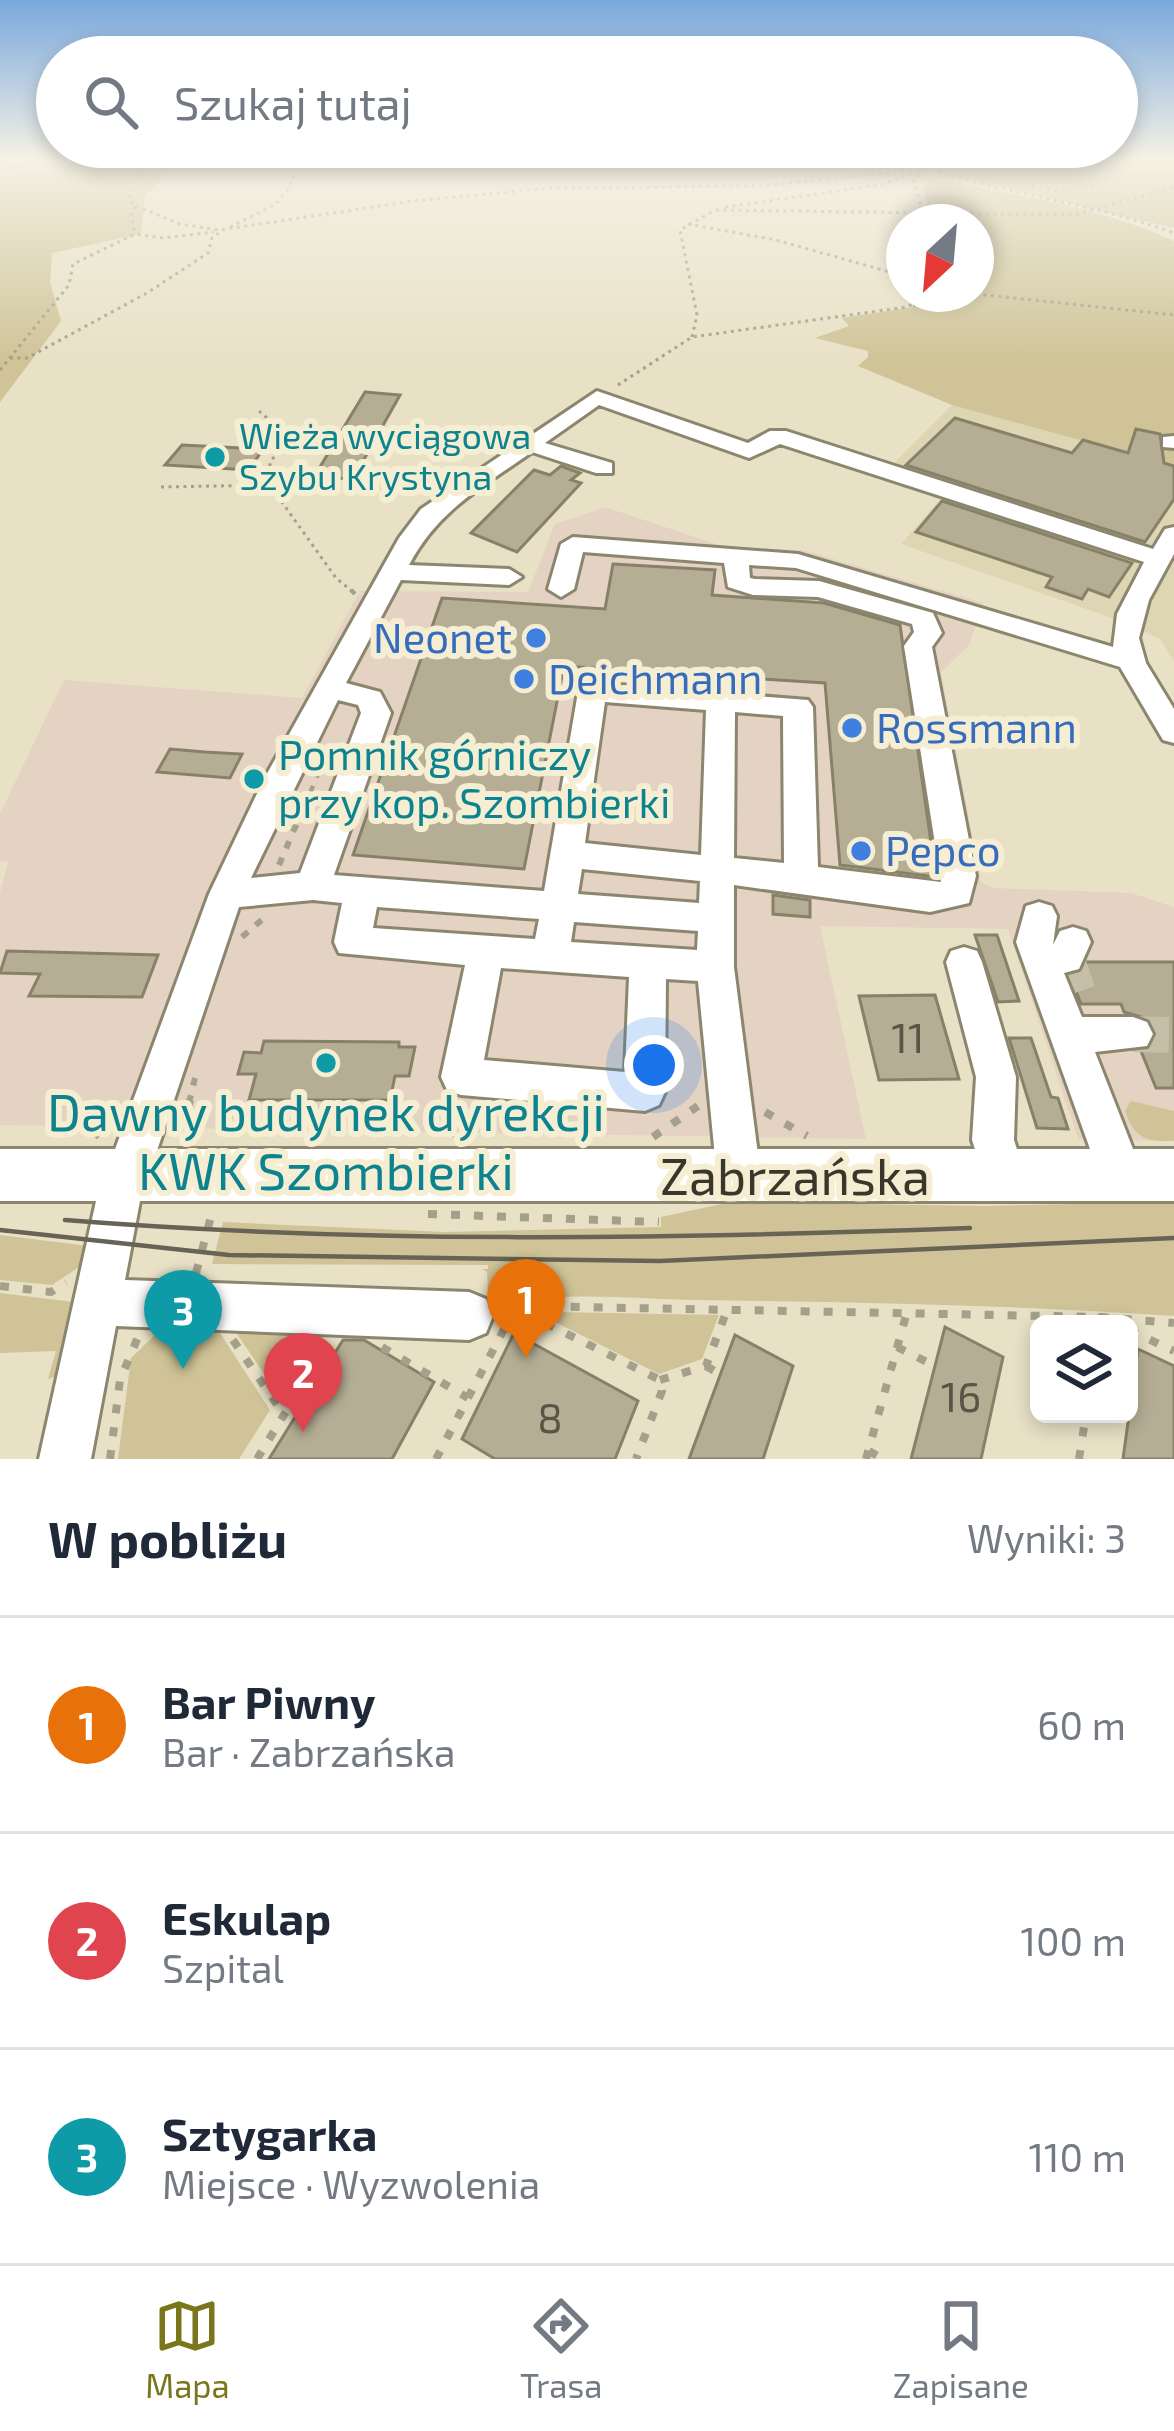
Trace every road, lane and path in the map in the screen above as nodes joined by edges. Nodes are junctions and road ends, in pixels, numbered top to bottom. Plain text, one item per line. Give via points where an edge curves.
1 (134, 226) edge
2 (196, 226) edge
3 (235, 226) edge
4 (251, 226) edge
5 (683, 226) edge
6 (702, 226) edge
7 (226, 230) junction
8 (136, 234) junction
9 (886, 271) edge
10 (994, 296) edge
11 (886, 310) edge
12 (1174, 315) edge
13 (692, 337) junction
14 (10, 358) junction
15 (0, 370) edge
16 (597, 397) junction
17 (260, 411) dead end
18 (477, 444) dead end
19 (523, 447) junction
20 (749, 451) junction
21 (604, 467) dead end
22 (724, 473) dead end
23 (268, 485) junction
24 (161, 487) dead end
25 (736, 556) junction
26 (1166, 560) edge
27 (394, 572) junction
28 (509, 577) dead end
29 (560, 589) dead end
30 (373, 610) junction
31 (1133, 662) junction
32 (330, 688) junction
33 (721, 701) junction
34 (1174, 733) edge
35 (327, 753) dead end
36 (564, 854) junction
37 (715, 870) junction
38 (801, 878) junction
39 (298, 880) junction
40 (362, 892) junction
41 (226, 894) junction
42 (555, 906) junction
43 (274, 913) dead end
44 (1039, 916) dead end
45 (713, 918) junction
46 (236, 946) dead end
47 (486, 951) junction
48 (551, 955) junction
49 (648, 962) junction
50 (964, 962) dead end
51 (715, 968) junction
52 (201, 1059) dead end
53 (708, 1100) dead end
54 (749, 1103) dead end
55 (457, 1113) dead end
56 (454, 1128) dead end
57 (631, 1138) dead end
58 (470, 1141) dead end
59 (814, 1141) dead end
60 (451, 1143) dead end
61 (203, 1147) dead end
62 (0, 1175) edge
63 (1174, 1175) edge
64 (127, 1176) junction
65 (1004, 1177) junction
66 (1122, 1177) junction
67 (739, 1178) junction
68 (212, 1211) dead end
69 (231, 1211) dead end
70 (410, 1214) dead end
71 (659, 1222) dead end
72 (0, 1286) edge
73 (84, 1289) junction
74 (203, 1289) junction
75 (152, 1304) junction
76 (527, 1306) junction
77 (516, 1308) junction
78 (728, 1308) junction
79 (344, 1309) junction
80 (908, 1312) junction
81 (469, 1316) joint
82 (1030, 1318) edge
83 (1138, 1322) edge
84 (1174, 1323) edge
85 (1138, 1334) edge
86 (377, 1345) dead end
87 (898, 1347) junction
88 (1174, 1351) edge
89 (706, 1366) junction
90 (935, 1366) dead end
91 (720, 1374) dead end
92 (660, 1381) junction
93 (468, 1398) junction
94 (284, 1415) junction
95 (1084, 1423) edge
96 (867, 1455) edge
97 (638, 1458) edge
98 (65, 1459) edge
99 (110, 1459) edge
100 (257, 1459) edge
101 (436, 1459) edge
102 (884, 1459) edge
103 (1078, 1459) edge

1 - 8 path
2 - 7 path
3 - 7 path
4 - 7 path
5 - 13 path via 697,315
6 - 9 path
7 - 8 path
7 - 14 path via 212,238 208,253 147,293 27,358
8 - 14 path via 73,264 68,285
10 - 12 path
11 - 13 path
13 - 16 path
14 - 15 path
16 - 19 street
16 - 20 street
17 - 23 path via 285,434 264,477
18 - 19 street
19 - 21 street
19 - 27 street via 429,514
20 - 22 street
20 - 26 street via 778,436
23 - 24 path
23 - 30 path via 336,578
25 - 29 street via 573,544
25 - 31 street via 798,561
25 - 38 street via 737,582 818,589 924,619 928,633 918,646 957,893 930,898
26 - 31 street via 1127,617
27 - 28 street
27 - 30 street
30 - 32 street
31 - 34 street
32 - 39 street via 370,699 376,713
32 - 41 street
33 - 36 street via 592,692
33 - 37 street
33 - 38 street via 799,706
35 - 39 path via 281,854
36 - 37 street
36 - 42 street
37 - 38 street
37 - 45 street
39 - 40 street
39 - 41 street
40 - 42 street
40 - 47 street via 352,943
41 - 64 street
42 - 45 street
42 - 48 street
43 - 46 path
44 - 66 street via 1034,942 1095,1027
45 - 51 street
47 - 48 street
47 - 49 street via 461,1077 644,1092
48 - 49 street
49 - 51 street
50 - 65 street via 997,1077 993,1140
51 - 67 street
52 - 61 path via 186,1115
53 - 57 path via 652,1138
54 - 59 path
55 - 56 path
58 - 60 path
62 - 64 main road, Zabrzańska
63 - 66 main road, Zabrzańska
64 - 67 main road, Zabrzańska
64 - 73 street
65 - 66 main road, Zabrzańska
65 - 67 main road, Zabrzańska
68 - 69 path
70 - 71 path
72 - 73 path
73 - 75 street
73 - 98 street
74 - 75 street
74 - 79 street
74 - 94 path
75 - 99 path via 124,1369
76 - 77 path
76 - 78 path
76 - 92 path via 541,1321
77 - 81 path
77 - 93 path
78 - 80 path
78 - 89 path
79 - 81 street
79 - 94 path
80 - 82 path
80 - 87 path
83 - 84 path
85 - 88 path
86 - 93 path
87 - 90 path
87 - 96 path
89 - 91 path
89 - 92 path
92 - 97 path
93 - 101 path
94 - 100 path
95 - 103 path
96 - 102 path

